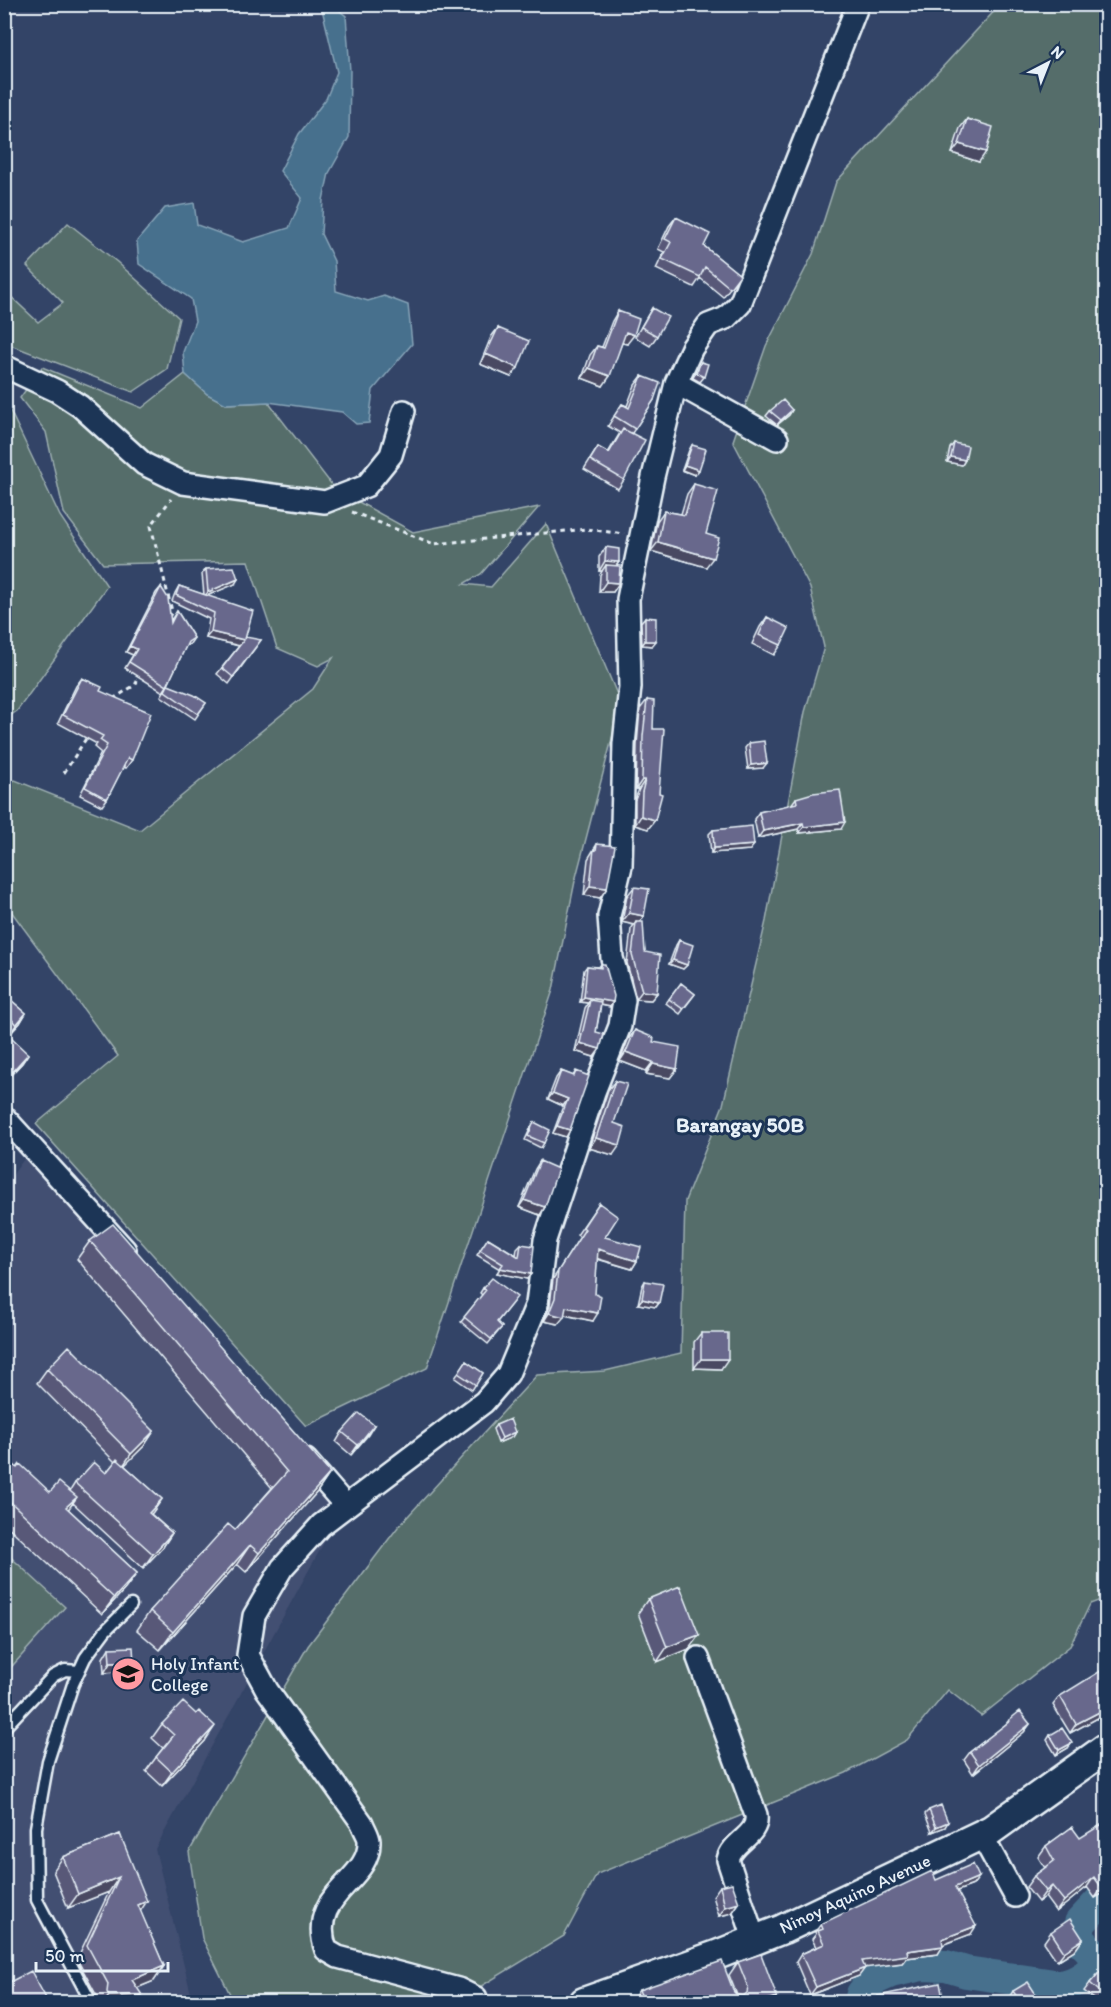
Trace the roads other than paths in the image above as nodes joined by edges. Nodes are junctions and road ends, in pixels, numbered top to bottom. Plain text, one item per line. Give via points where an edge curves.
1 (858, 4) edge
2 (4, 366) edge
3 (676, 383) junction
4 (404, 411) dead end
5 (777, 439) dead end
6 (4, 1117) edge
7 (136, 1263) edge
8 (291, 1443) edge
9 (345, 1506) junction
10 (132, 1605) dead end
11 (698, 1658) dead end
12 (79, 1671) junction
13 (4, 1728) edge
14 (1107, 1748) edge
15 (981, 1834) junction
16 (1015, 1896) dead end
17 (753, 1940) junction
18 (477, 1998) dead end
19 (91, 2002) edge
20 (584, 2002) edge

1 - 3 street via 740,304 726,318 708,325
2 - 4 street via 80,406 144,464 183,483 325,502 366,486 391,455
3 - 5 street
3 - 9 street via 628,599 630,687 624,744 621,866 609,916 612,958 624,1000 620,1026 544,1240 537,1304 508,1374 484,1402
6 - 7 street
8 - 9 street
9 - 18 street via 321,1524 282,1568 254,1616 248,1655 267,1690 363,1823 369,1841 364,1861 332,1898 322,1926 323,1940 326,1950 338,1957 458,1989
10 - 12 lane via 105,1631
11 - 17 street via 756,1815 752,1831 733,1849 728,1860
12 - 13 lane via 65,1670 53,1676
12 - 19 lane via 48,1761 36,1827 37,1900
14 - 15 main road, Ninoy Aquino Avenue
15 - 16 street
15 - 17 main road, Ninoy Aquino Avenue
17 - 20 main road, Ninoy Aquino Avenue via 715,1961

